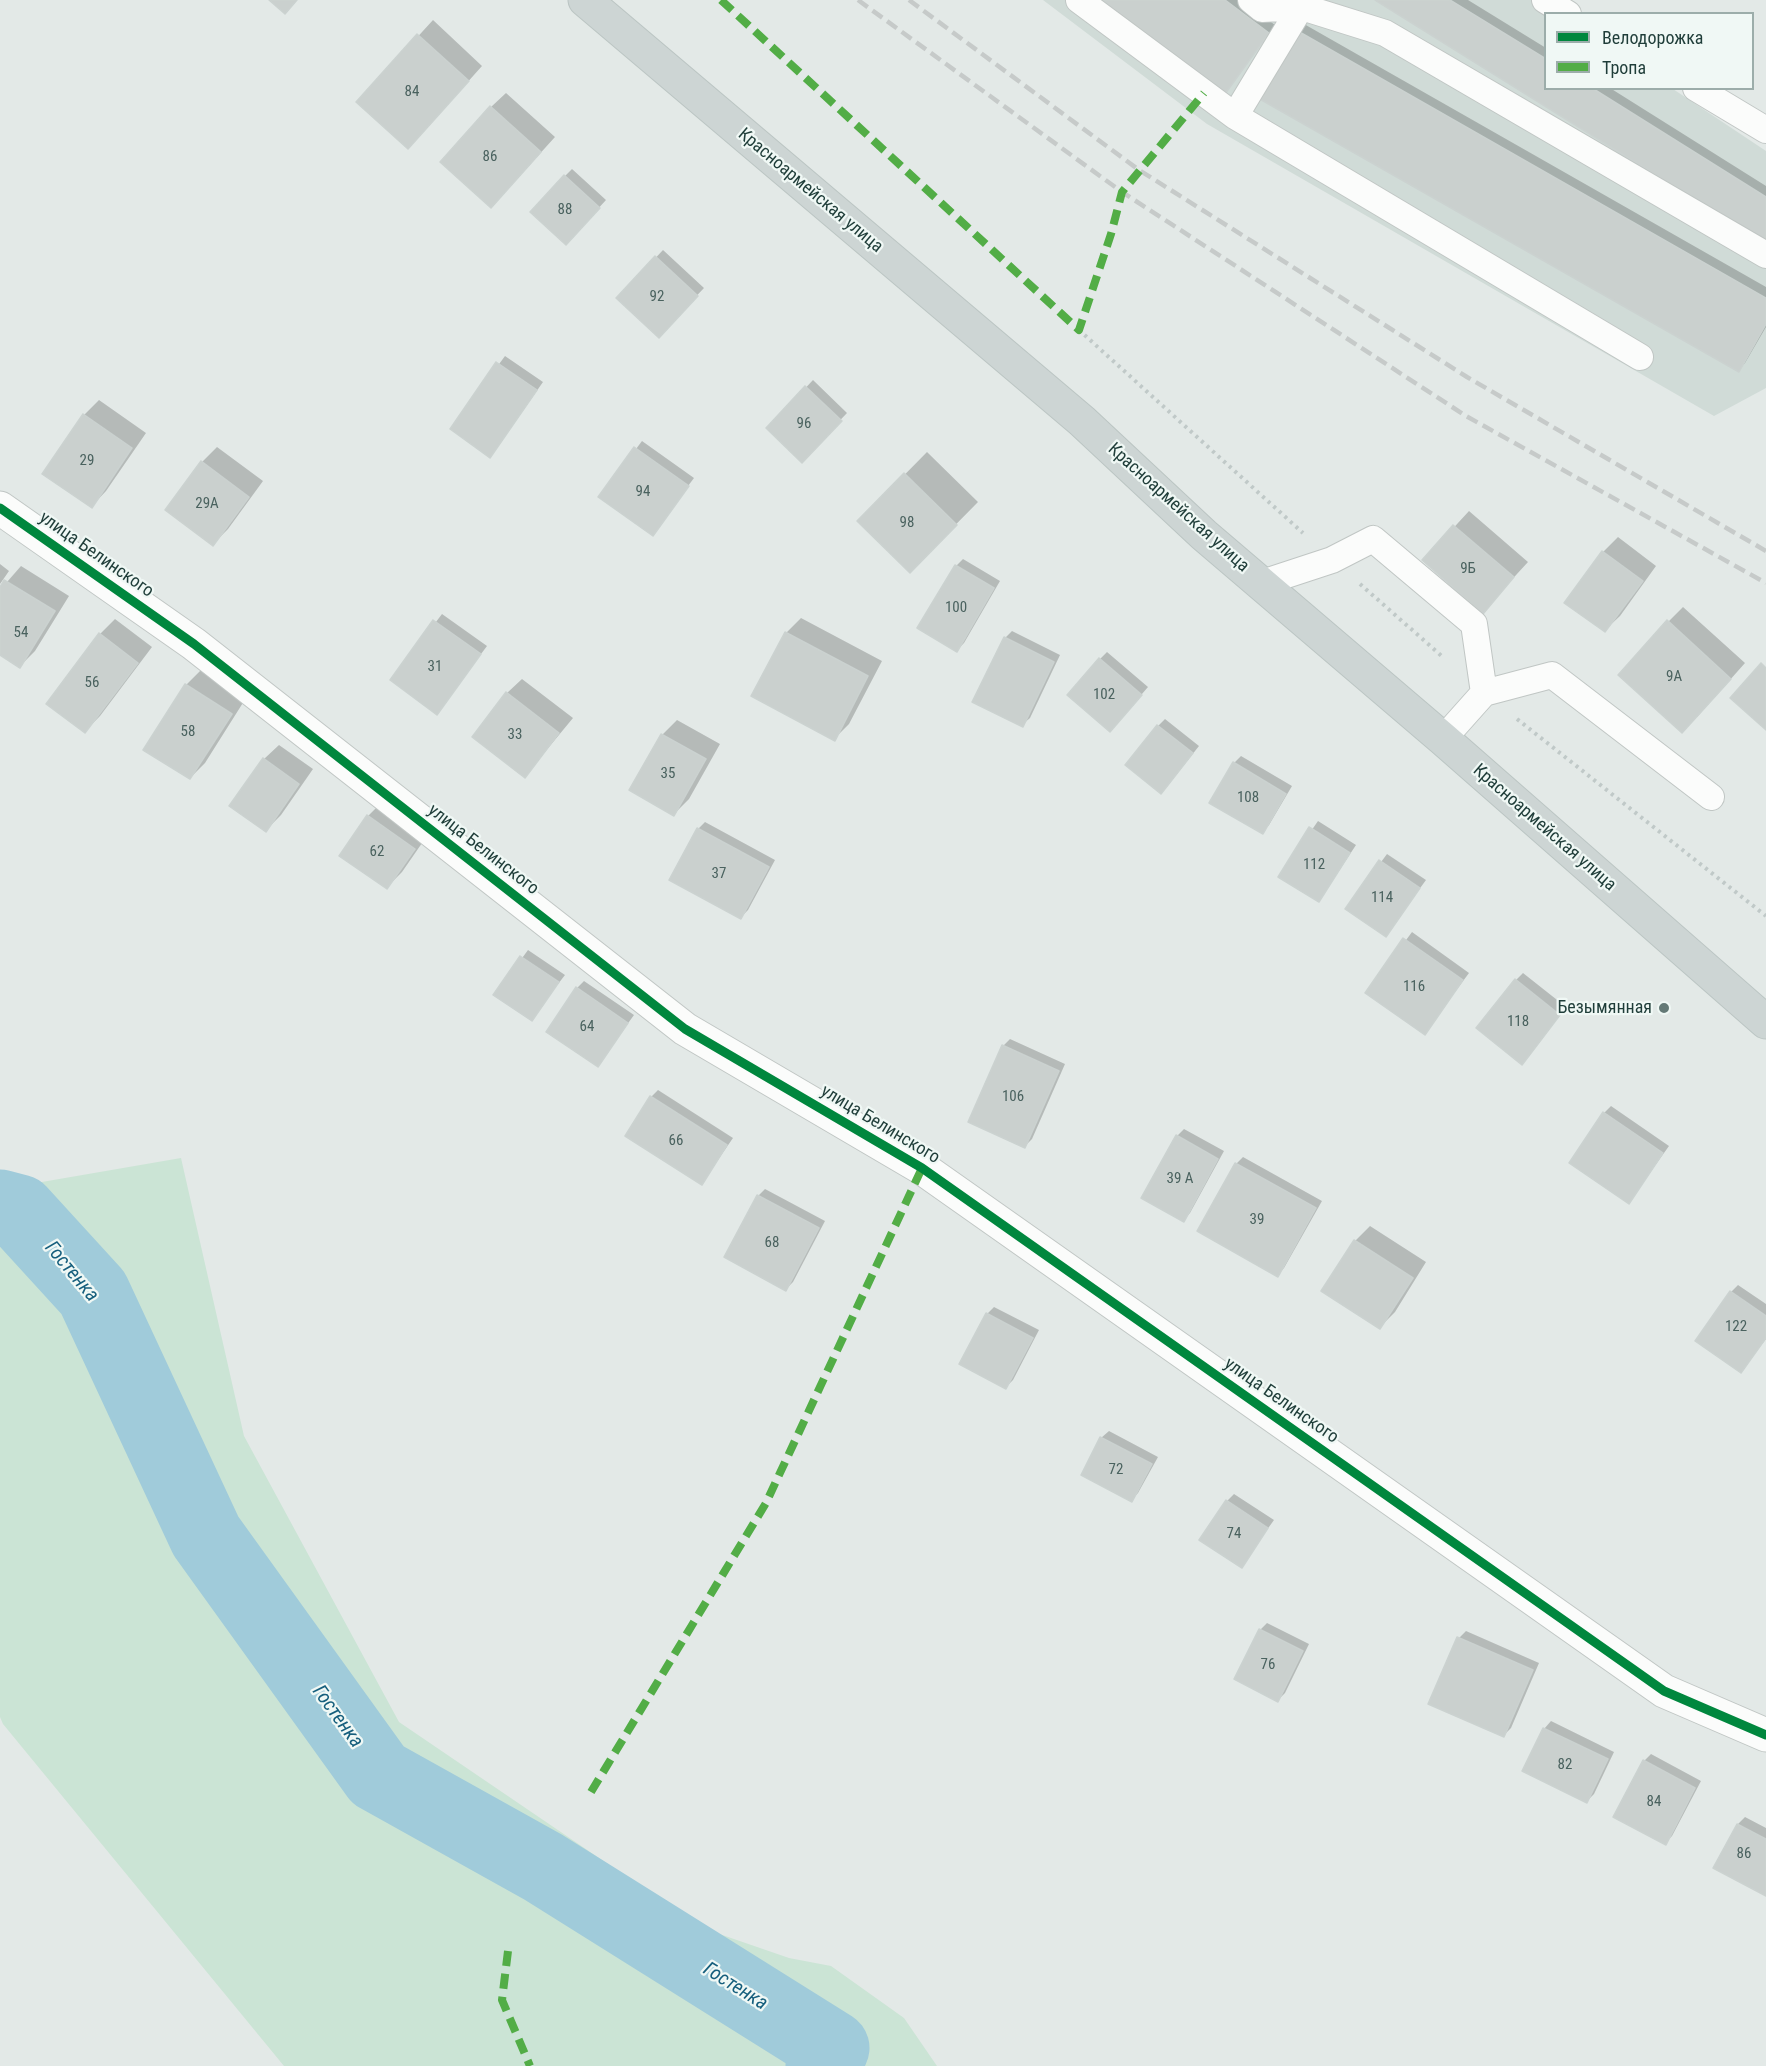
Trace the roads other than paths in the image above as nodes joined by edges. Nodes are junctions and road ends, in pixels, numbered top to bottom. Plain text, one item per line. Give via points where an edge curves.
1 (585, 0) edge
2 (1078, 0) edge
3 (1251, 0) edge
4 (1545, 0) edge
5 (1304, 3) edge
6 (1565, 12) edge
7 (1699, 90) edge
8 (1235, 116) junction
9 (1766, 130) edge
10 (1766, 255) edge
11 (1640, 357) dead end
12 (0, 508) edge
13 (1262, 583) junction
14 (1484, 693) junction
15 (1443, 739) junction
16 (1711, 797) dead end
17 (1766, 1022) edge
18 (1766, 1735) edge

1 - 13 main road, Красноармейская улица via 1082,422
2 - 8 lane
3 - 5 lane via 1262,9
4 - 6 lane
5 - 8 lane
5 - 10 lane via 1384,33
7 - 9 lane
8 - 11 lane
12 - 18 street, улица Белинского via 194,644 685,1029 922,1168 1664,1691
13 - 14 lane via 1332,560 1373,539 1474,624
13 - 15 main road, Красноармейская улица
14 - 15 lane
14 - 16 lane via 1552,675
15 - 17 main road, Красноармейская улица

